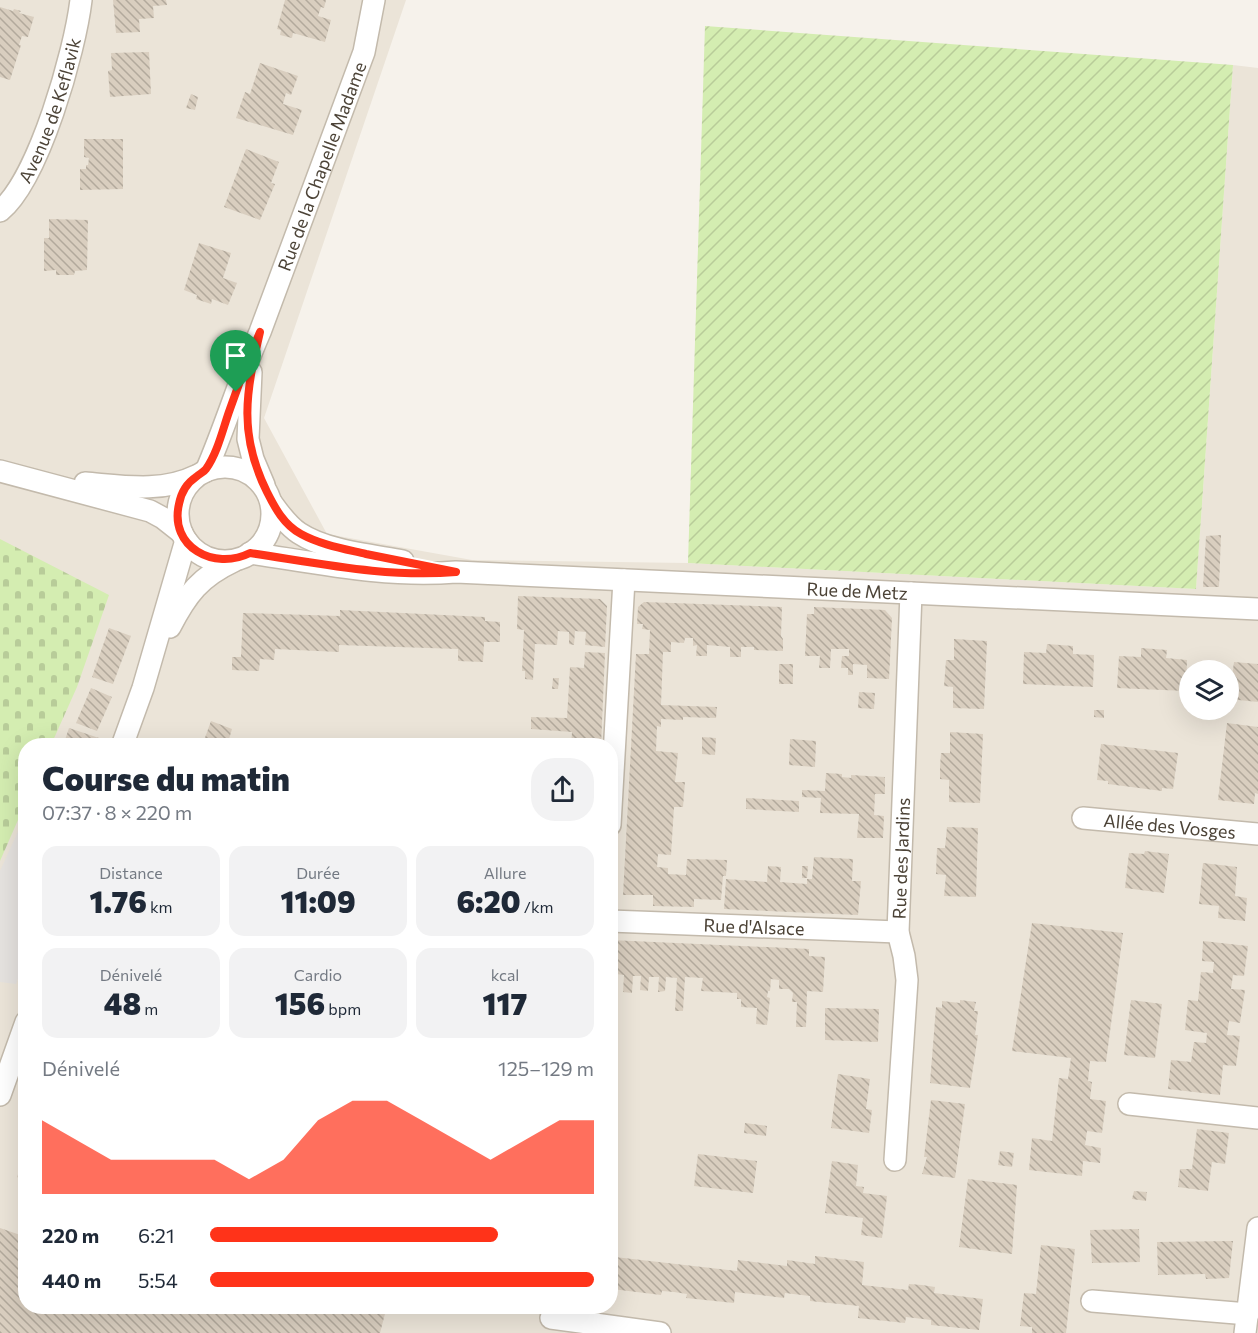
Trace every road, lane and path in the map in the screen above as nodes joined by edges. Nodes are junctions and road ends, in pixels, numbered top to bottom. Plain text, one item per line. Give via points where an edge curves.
1 (81, 0) edge
2 (374, 0) edge
3 (0, 211) edge
4 (260, 332) junction
5 (8, 473) edge
6 (202, 473) junction
7 (268, 495) junction
8 (184, 537) junction
9 (244, 556) junction
10 (456, 572) junction
11 (624, 580) junction
12 (911, 593) junction
13 (1258, 609) edge
14 (142, 688) junction
15 (125, 738) edge
16 (615, 738) edge
17 (1083, 818) dead end
18 (1258, 834) edge
19 (618, 921) edge
20 (898, 932) junction
21 (18, 1044) edge
22 (0, 1095) edge
23 (1129, 1104) dead end
24 (1258, 1118) edge
25 (895, 1160) dead end
26 (1258, 1236) edge
27 (1092, 1301) dead end
28 (551, 1318) dead end
29 (1247, 1323) edge
30 (660, 1333) edge

1 - 3 street, Avenue de Keflavik via 69,58 31,168
2 - 4 street, Rue de la Chapelle Madame via 364,52
4 - 6 street, Rue de la Chapelle Madame via 220,438
4 - 7 street, Rue de la Chapelle Madame via 250,374 248,439
5 - 6 street via 153,487 186,481
5 - 8 street via 150,511
6 - 7 street via 228,466 242,470 255,477
6 - 8 street via 188,484 179,505
7 - 9 street via 272,517 269,531 261,544
7 - 10 street, Rue de Metz via 290,526 316,541
8 - 9 street via 209,558
8 - 14 street
9 - 10 street, Rue de Metz via 392,573
9 - 14 street via 209,574 187,596
10 - 11 street, Rue de Metz
11 - 12 street, Rue de Metz
11 - 16 street
12 - 13 street, Rue de Metz
12 - 20 street, Rue des Jardins
14 - 15 street
17 - 18 street, Allée des Vosges
19 - 20 street, Rue d'Alsace
20 - 25 street, Rue des Jardins via 907,980
21 - 22 street
23 - 24 street
26 - 29 street
27 - 29 street
28 - 30 street

